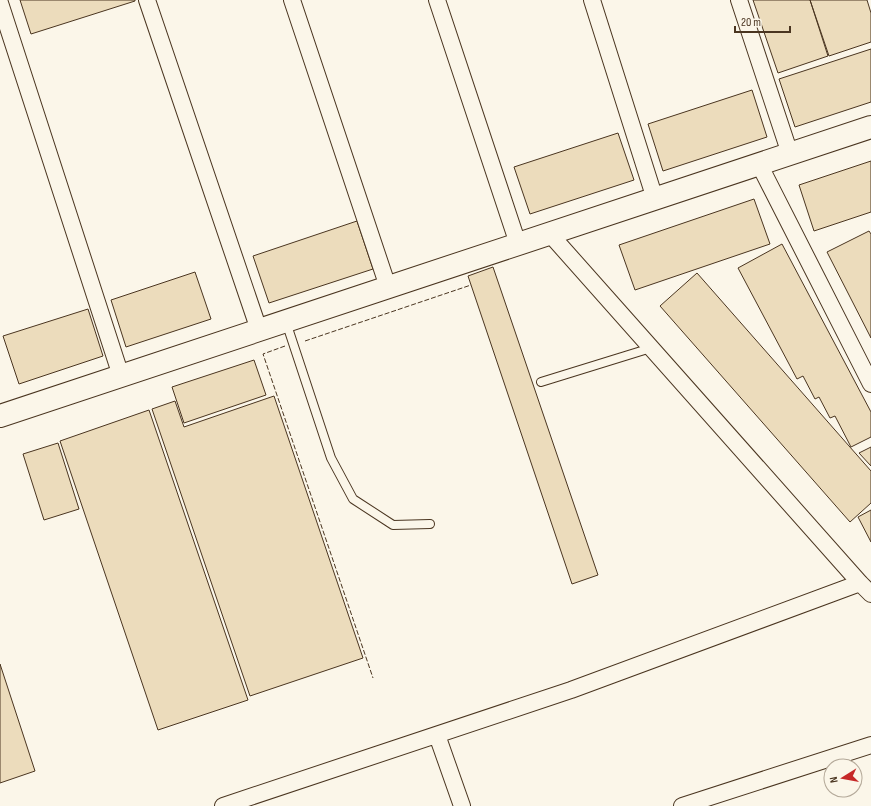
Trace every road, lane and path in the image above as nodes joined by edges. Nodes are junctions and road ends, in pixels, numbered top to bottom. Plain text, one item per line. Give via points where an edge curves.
1 (146, 0) edge
2 (292, 0) edge
3 (437, 0) edge
4 (592, 0) edge
5 (739, 0) edge
6 (0, 3) edge
7 (871, 127) edge
8 (790, 154) junction
9 (759, 164) junction
10 (655, 199) junction
11 (550, 234) junction
12 (518, 244) junction
13 (388, 287) junction
14 (285, 322) junction
15 (259, 330) junction
16 (652, 348) junction
17 (121, 376) junction
18 (542, 382) dead end
19 (871, 384) edge
20 (0, 416) edge
21 (430, 524) dead end
22 (866, 588) edge
23 (437, 735) junction
24 (871, 745) edge
25 (223, 806) edge
26 (462, 806) edge
27 (682, 806) edge

1 - 15 street
2 - 13 street
3 - 12 street
4 - 10 street
5 - 8 street
6 - 17 street
7 - 8 street
8 - 9 street
9 - 10 street
9 - 19 street
10 - 11 street
11 - 12 street
11 - 16 street
12 - 13 street
13 - 14 street
14 - 15 street
14 - 21 lane via 331,458 353,499 393,526
15 - 17 street
16 - 18 lane
16 - 22 street
17 - 20 street
22 - 23 street
23 - 25 street
23 - 26 street
24 - 27 street

